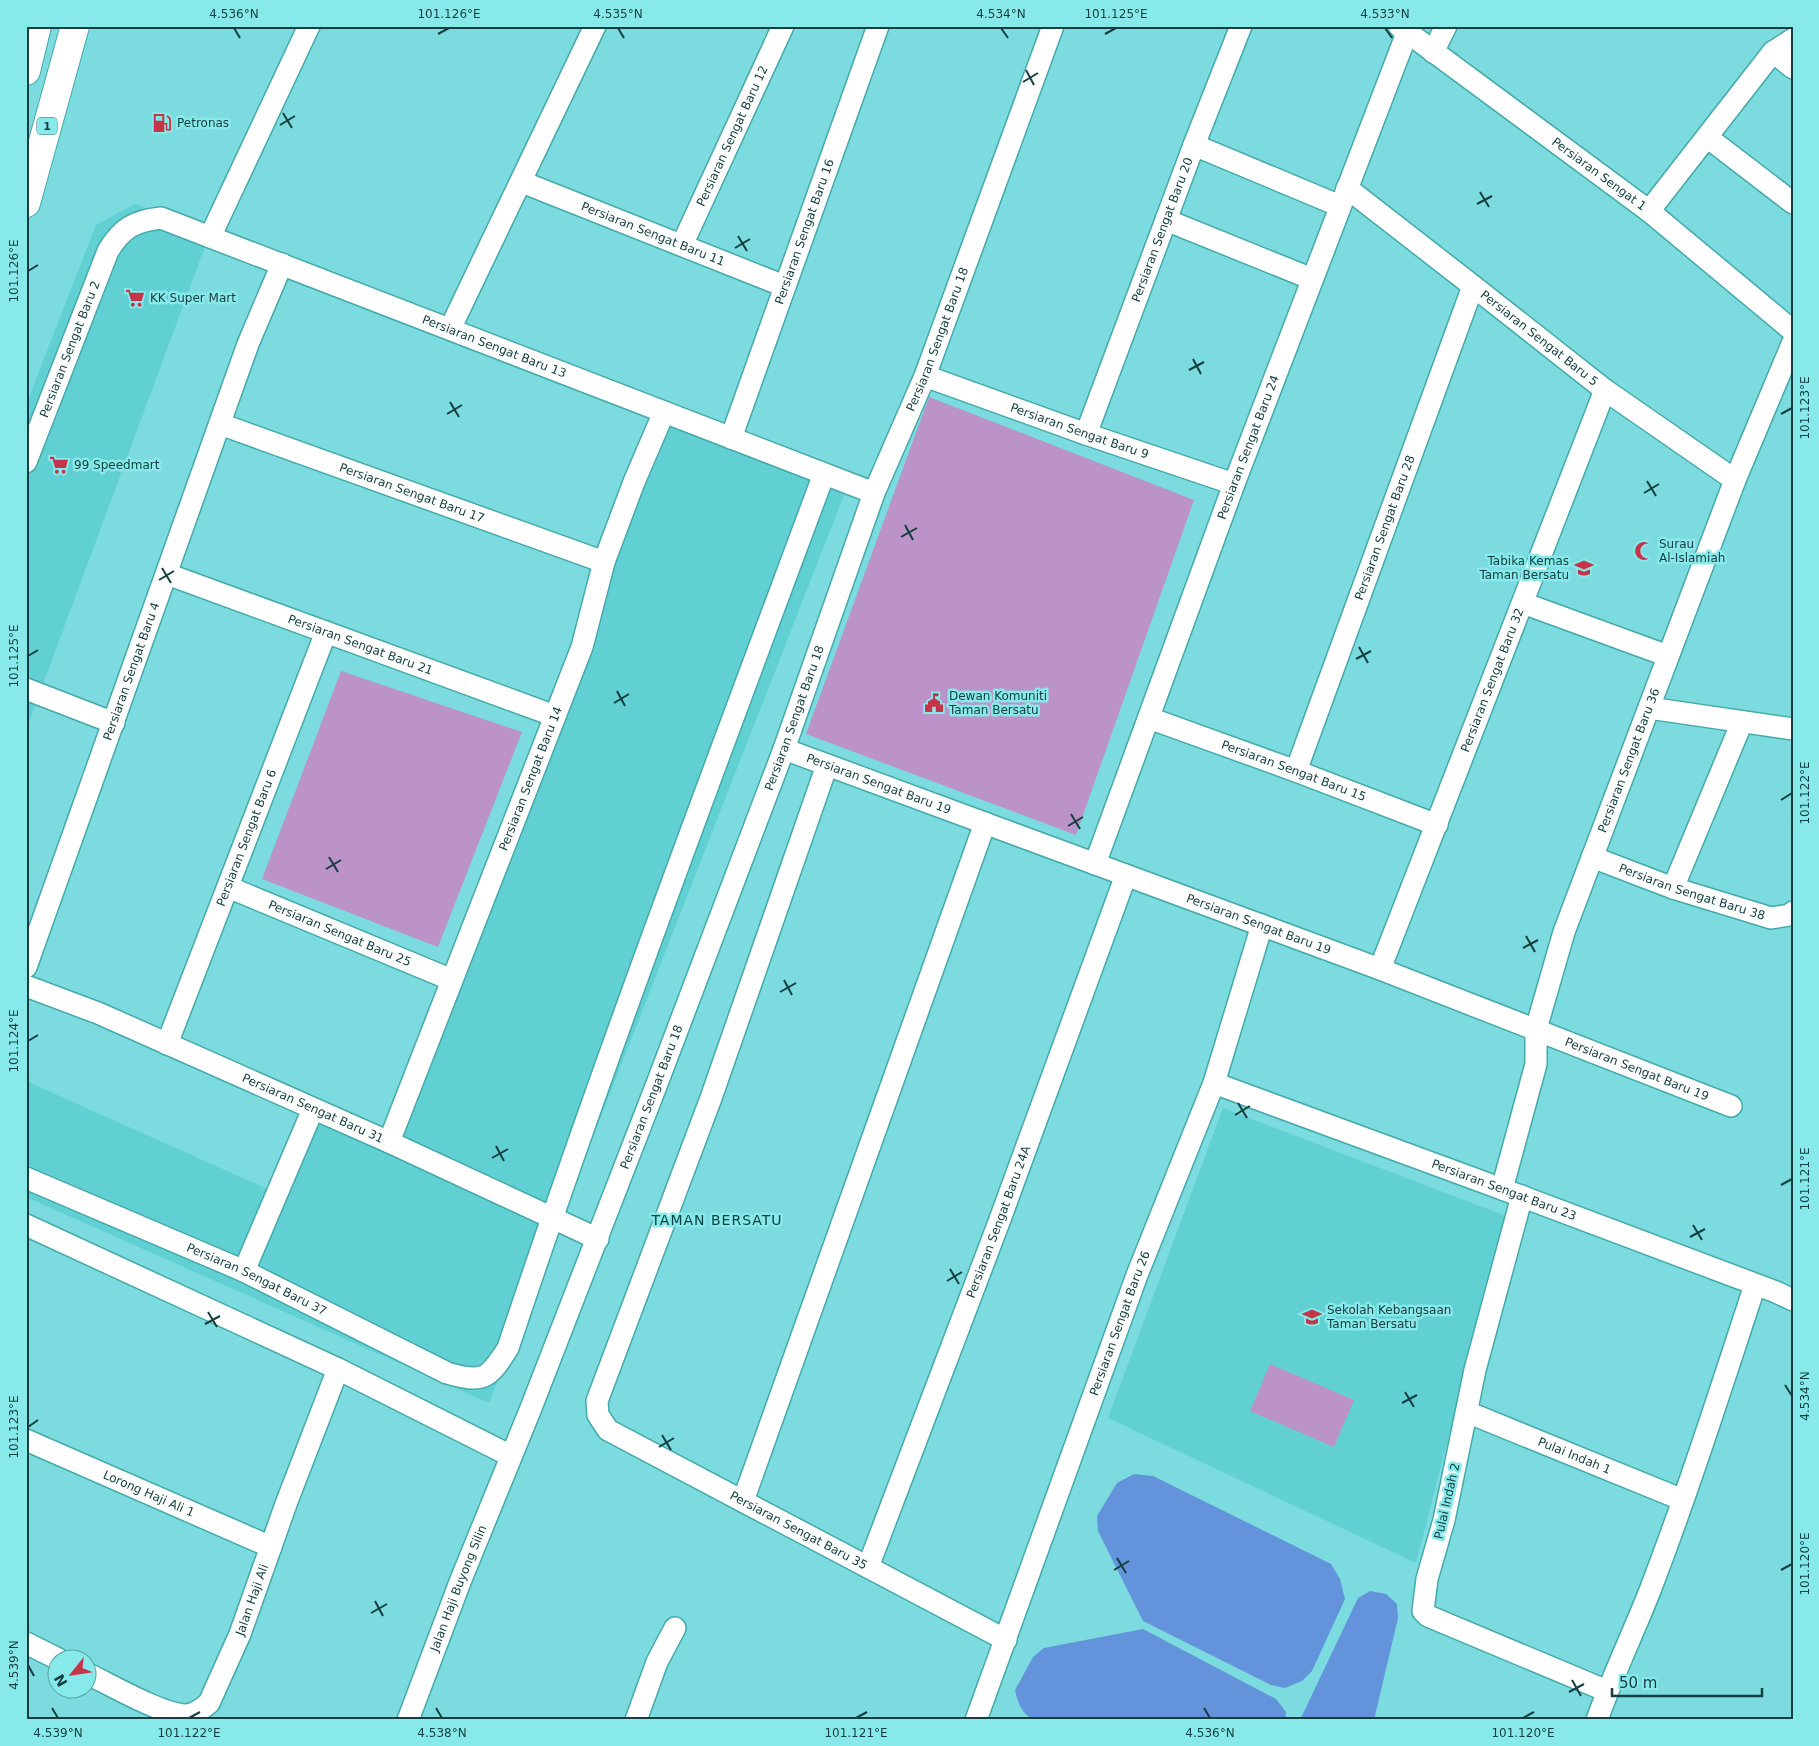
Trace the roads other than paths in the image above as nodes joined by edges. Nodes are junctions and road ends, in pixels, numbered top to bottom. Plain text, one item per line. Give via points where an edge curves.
1 (37, 26) edge
2 (309, 26) edge
3 (596, 26) edge
4 (784, 26) edge
5 (878, 26) edge
6 (1054, 26) edge
7 (1241, 26) edge
8 (1446, 26) edge
9 (1403, 30) edge
10 (67, 34) edge
11 (1793, 39) edge
12 (1433, 52) junction
13 (1773, 52) junction
14 (1793, 68) edge
15 (26, 71) edge
16 (1707, 137) junction
17 (1194, 144) junction
18 (522, 182) junction
19 (1344, 197) junction
20 (26, 203) edge
21 (1793, 203) edge
22 (1649, 211) junction
23 (1166, 220) junction
24 (117, 236) joint
25 (210, 237) junction
26 (682, 245) junction
27 (282, 264) junction
28 (1312, 279) junction
29 (784, 286) junction
30 (1473, 286) junction
31 (450, 329) junction
32 (1793, 331) edge
33 (1793, 342) edge
34 (925, 376) junction
35 (1605, 390) junction
36 (664, 412) junction
37 (220, 424) junction
38 (1086, 434) junction
39 (731, 438) junction
40 (26, 462) edge
41 (824, 474) junction
42 (1735, 480) junction
43 (1234, 484) junction
44 (874, 493) junction
45 (604, 562) junction
46 (168, 574) junction
47 (1523, 603) junction
48 (326, 632) junction
49 (1668, 656) junction
50 (26, 688) edge
51 (1649, 708) junction
52 (554, 716) junction
53 (1149, 718) junction
54 (1742, 722) junction
55 (114, 723) junction
56 (1793, 729) edge
57 (784, 749) junction
58 (827, 765) junction
59 (1296, 771) junction
60 (985, 823) junction
61 (1437, 825) junction
62 (1592, 857) junction
63 (1096, 864) junction
64 (1126, 875) junction
65 (228, 887) junction
66 (1673, 888) junction
67 (1793, 912) edge
68 (1262, 925) junction
69 (26, 967) edge
70 (1380, 969) junction
71 (452, 980) junction
72 (26, 986) edge
73 (1536, 1029) junction
74 (168, 1044) junction
75 (1214, 1084) junction
76 (1731, 1106) dead end
77 (313, 1109) junction
78 (389, 1142) junction
79 (26, 1178) edge
80 (1502, 1189) junction
81 (1522, 1196) junction
82 (552, 1217) junction
83 (26, 1224) edge
84 (598, 1239) junction
85 (244, 1271) junction
86 (1755, 1285) junction
87 (1793, 1300) edge
88 (338, 1369) junction
89 (531, 1408) joint
90 (1467, 1412) junction
91 (26, 1440) edge
92 (510, 1456) junction
93 (1683, 1500) junction
94 (743, 1501) junction
95 (271, 1547) junction
96 (868, 1567) junction
97 (675, 1628) dead end
98 (1006, 1640) junction
99 (26, 1643) edge
100 (48, 1654) edge
101 (98, 1679) edge
102 (1607, 1691) junction
103 (408, 1720) edge
104 (636, 1720) edge
105 (976, 1720) edge
106 (1597, 1720) edge

1 - 15 highway
2 - 25 street
3 - 18 street
4 - 26 street, Persiaran Sengat Baru 12
5 - 29 street, Persiaran Sengat Baru 16
6 - 34 street, Persiaran Sengat Baru 18
7 - 17 street, Persiaran Sengat Baru 20
8 - 12 street
9 - 12 street, Persiaran Sengat 1
9 - 19 street, Persiaran Sengat Baru 24
10 - 20 highway, 1
11 - 13 street
12 - 22 street, Persiaran Sengat 1
13 - 14 street
13 - 16 street
16 - 21 street
16 - 22 street
17 - 19 street, Persiaran Sengat Baru 5
17 - 23 street, Persiaran Sengat Baru 20
18 - 26 street, Persiaran Sengat Baru 11
18 - 31 street
19 - 28 street, Persiaran Sengat Baru 24
19 - 30 street, Persiaran Sengat Baru 5
22 - 32 street, Persiaran Sengat 1
23 - 28 street
23 - 38 street, Persiaran Sengat Baru 20
24 - 25 street, Persiaran Sengat Baru 13 via 132,225 161,218
24 - 40 street, Persiaran Sengat Baru 2 via 108,251
25 - 27 street, Persiaran Sengat Baru 13
26 - 29 street, Persiaran Sengat Baru 11
27 - 31 street, Persiaran Sengat Baru 13
27 - 37 street, Persiaran Sengat Baru 4 via 248,344
28 - 43 street, Persiaran Sengat Baru 24
29 - 39 street, Persiaran Sengat Baru 16
30 - 35 street, Persiaran Sengat Baru 5
30 - 59 street, Persiaran Sengat Baru 28
31 - 36 street, Persiaran Sengat Baru 13
33 - 42 street, Persiaran Sengat Baru 36
34 - 38 street, Persiaran Sengat Baru 9
34 - 44 street, Persiaran Sengat Baru 18
35 - 42 street, Persiaran Sengat Baru 5
35 - 47 street, Persiaran Sengat Baru 32
36 - 39 street, Persiaran Sengat Baru 13
36 - 45 street, Persiaran Sengat Baru 14
37 - 45 street, Persiaran Sengat Baru 17
37 - 46 street, Persiaran Sengat Baru 4
38 - 43 street, Persiaran Sengat Baru 9
39 - 41 street, Persiaran Sengat Baru 13
41 - 44 street, Persiaran Sengat Baru 13
41 - 82 street
42 - 49 street, Persiaran Sengat Baru 36
43 - 53 street, Persiaran Sengat Baru 24
44 - 57 street, Persiaran Sengat Baru 18
45 - 52 street, Persiaran Sengat Baru 14 via 582,647
46 - 48 street, Persiaran Sengat Baru 21
46 - 55 street, Persiaran Sengat Baru 4
47 - 49 street
47 - 61 street, Persiaran Sengat Baru 32
48 - 52 street, Persiaran Sengat Baru 21
48 - 65 street, Persiaran Sengat Baru 6
49 - 51 street, Persiaran Sengat Baru 36
50 - 55 street
51 - 54 street
51 - 62 street, Persiaran Sengat Baru 36
52 - 71 street, Persiaran Sengat Baru 14
53 - 59 street, Persiaran Sengat Baru 15
53 - 63 street, Persiaran Sengat Baru 24
54 - 56 street
54 - 66 street
55 - 69 street, Persiaran Sengat Baru 4
57 - 58 street, Persiaran Sengat Baru 19
57 - 84 street, Persiaran Sengat Baru 18
58 - 60 street, Persiaran Sengat Baru 19
58 - 94 street, Persiaran Sengat Baru 35 via 711,1098 597,1401 598,1415 608,1430
59 - 61 street, Persiaran Sengat Baru 15
60 - 63 street, Persiaran Sengat Baru 19
60 - 94 street
61 - 70 street, Persiaran Sengat Baru 32
62 - 66 street, Persiaran Sengat Baru 38
62 - 73 street, Persiaran Sengat Baru 36 via 1564,932
63 - 64 street, Persiaran Sengat Baru 19
64 - 68 street, Persiaran Sengat Baru 19
64 - 96 street, Persiaran Sengat Baru 24A
65 - 71 street, Persiaran Sengat Baru 25
65 - 74 street, Persiaran Sengat Baru 6
66 - 67 street, Persiaran Sengat Baru 38 via 1771,918
68 - 70 street, Persiaran Sengat Baru 19
68 - 75 street, Persiaran Sengat Baru 26
70 - 73 street, Persiaran Sengat Baru 19
71 - 78 street, Persiaran Sengat Baru 14
72 - 74 street, Persiaran Sengat Baru 31
73 - 76 street, Persiaran Sengat Baru 19
73 - 80 street, Persiaran Sengat Baru 36 via 1536,1064
74 - 77 street, Persiaran Sengat Baru 31
75 - 80 street, Persiaran Sengat Baru 23
75 - 98 street, Persiaran Sengat Baru 26 via 1137,1275
77 - 78 street, Persiaran Sengat Baru 31
77 - 85 street
78 - 82 street, Persiaran Sengat Baru 31
79 - 85 street, Persiaran Sengat Baru 37
80 - 81 street, Persiaran Sengat Baru 23
81 - 86 street, Persiaran Sengat Baru 23
81 - 90 street, Pulai Indah 2 via 1475,1370
82 - 84 street, Persiaran Sengat Baru 31
82 - 85 street, Persiaran Sengat Baru 37 via 508,1348 485,1376 469,1379 447,1373
83 - 88 street
84 - 89 street, Persiaran Sengat Baru 18
86 - 87 street, Persiaran Sengat Baru 23
86 - 93 street
88 - 92 street
88 - 95 street, Jalan Haji Ali
89 - 92 street, Jalan Haji Buyong Silin
90 - 93 street, Pulai Indah 1
90 - 102 street, Pulai Indah 2 via 1444,1520 1427,1579 1423,1611 1428,1616
91 - 95 street, Lorong Haji Ali 1
92 - 103 street, Jalan Haji Buyong Silin
93 - 102 street
94 - 96 street, Persiaran Sengat Baru 35
95 - 101 street, Jalan Haji Ali via 236,1642 209,1703 200,1710 187,1715 168,1712
96 - 98 street, Persiaran Sengat Baru 35
97 - 104 street via 657,1662
98 - 105 street, Persiaran Sengat Baru 26
99 - 100 street
102 - 106 street

